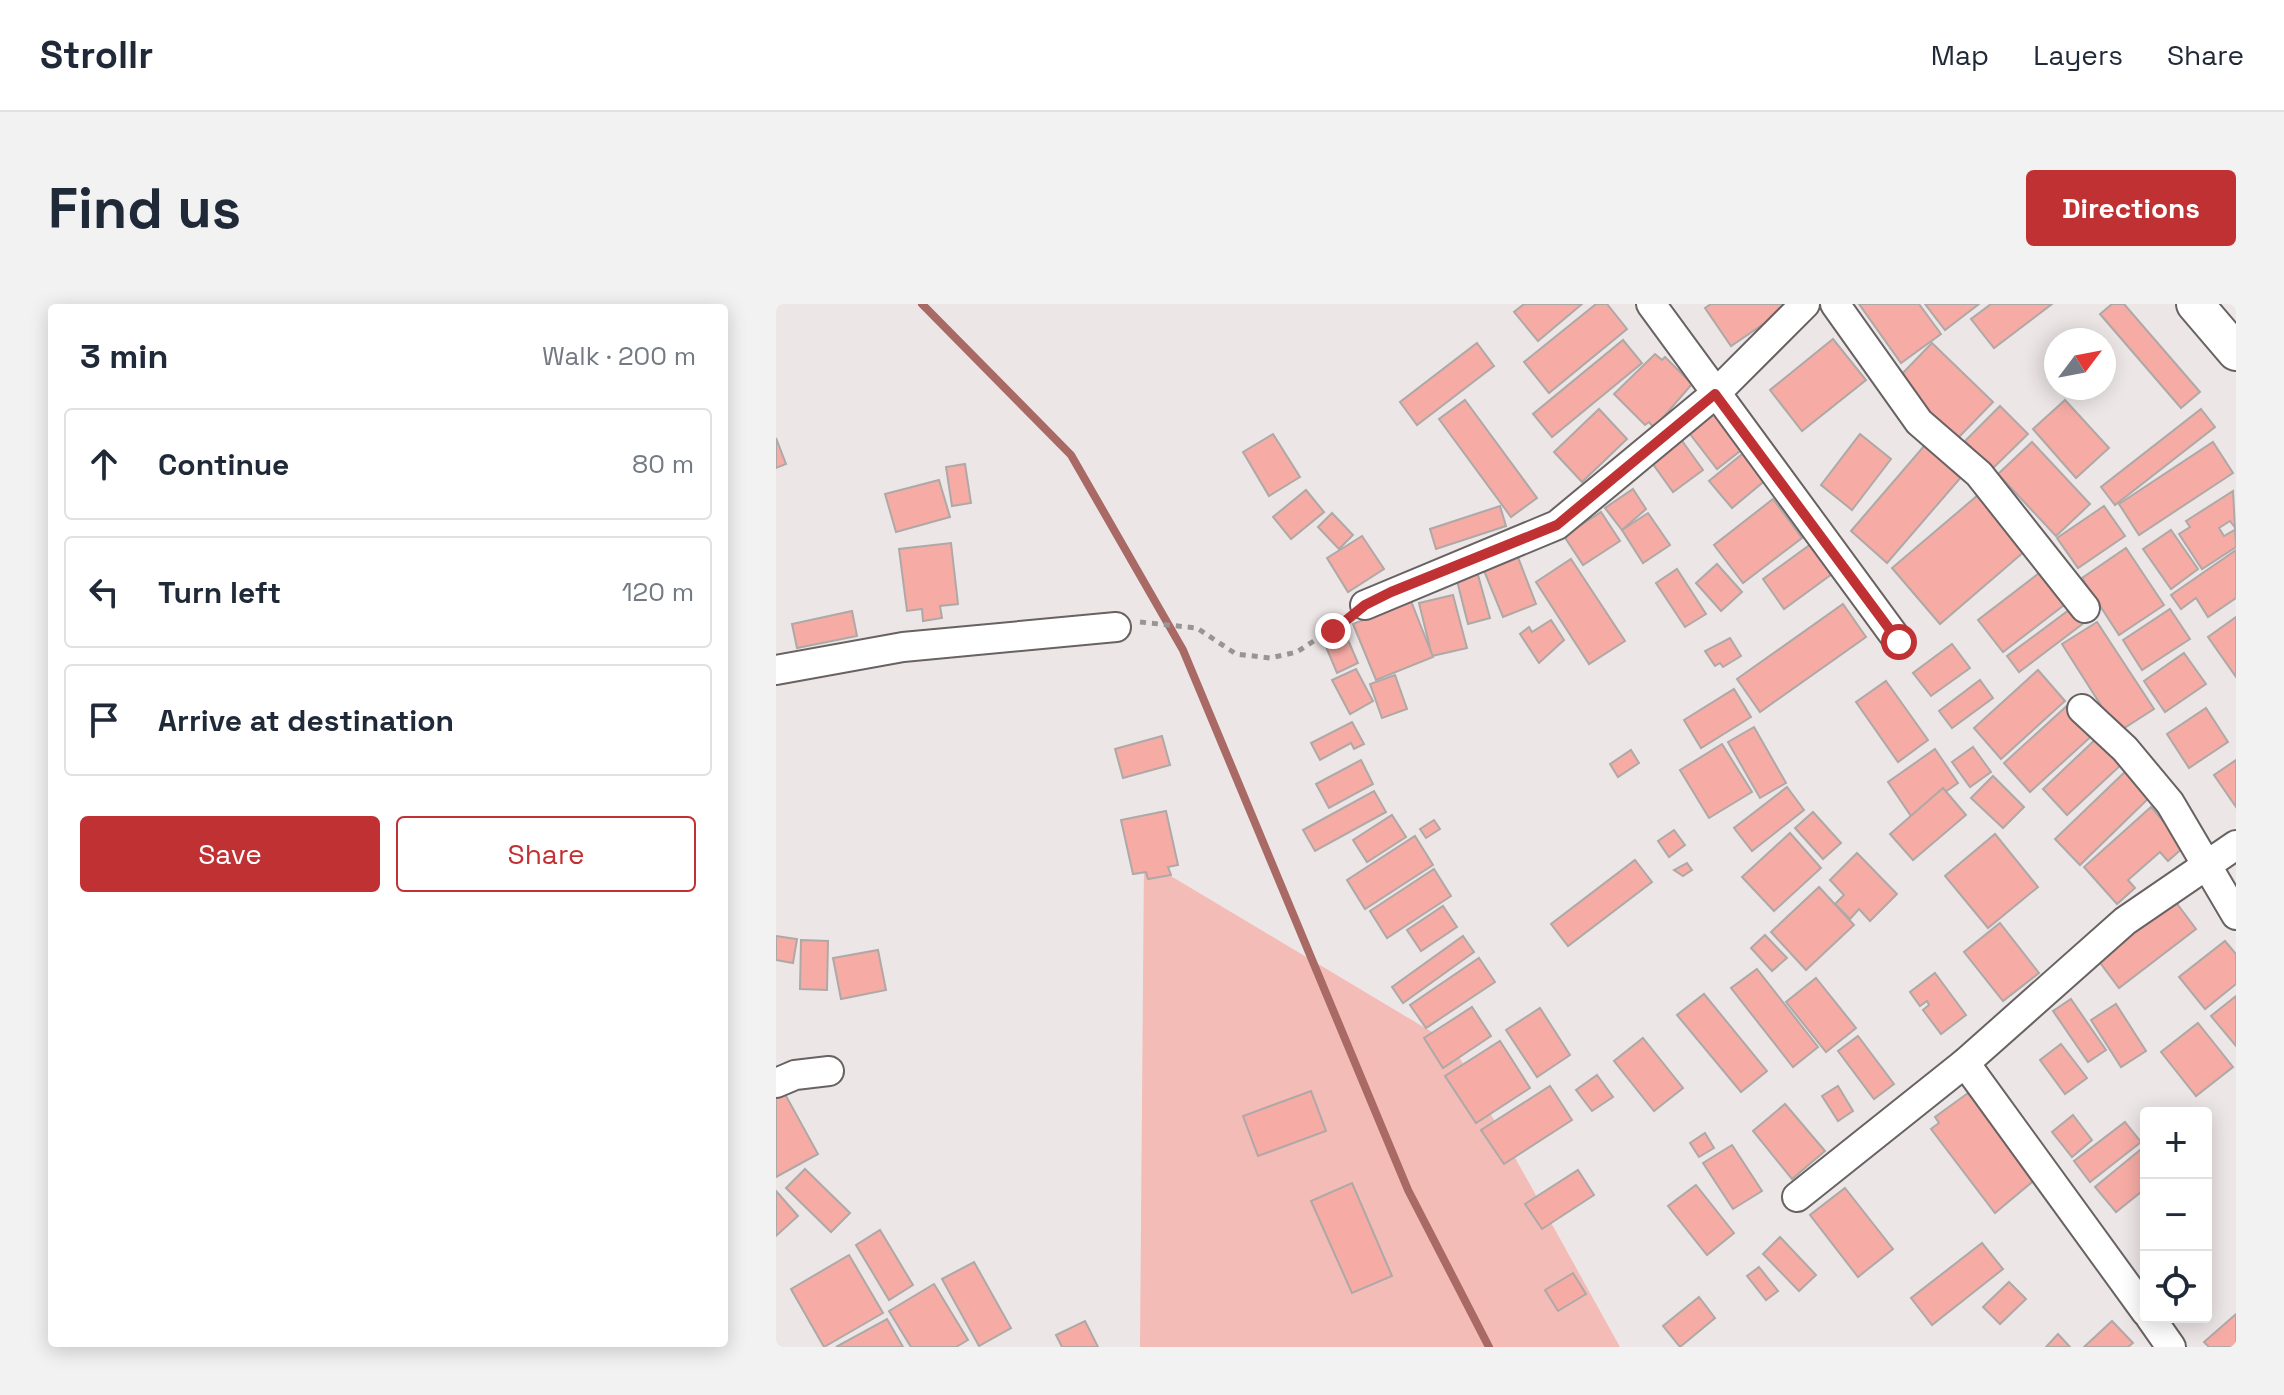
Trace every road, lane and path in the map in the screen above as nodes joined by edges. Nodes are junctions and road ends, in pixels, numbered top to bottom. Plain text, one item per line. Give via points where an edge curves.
1 (1651, 304) edge
2 (1805, 304) edge
3 (1835, 304) edge
4 (2195, 304) edge
5 (2236, 352) edge
6 (1715, 394) junction
7 (1365, 605) joint
8 (2085, 608) dead end
9 (1116, 627) joint
10 (1899, 642) dead end
11 (776, 670) edge
12 (2082, 709) dead end
13 (2236, 845) edge
14 (2208, 863) junction
15 (2236, 915) edge
16 (1965, 1063) junction
17 (829, 1071) dead end
18 (776, 1083) edge
19 (1797, 1197) dead end
20 (2140, 1304) edge
21 (2154, 1323) edge
22 (2171, 1347) edge

1 - 6 street
2 - 6 street
3 - 8 street via 1919,422 1979,474
4 - 5 main road
6 - 7 street via 1557,525
6 - 10 street
7 - 9 path via 1297,652 1270,658 1236,654 1197,628 1140,622
9 - 11 street via 903,647
12 - 14 street via 2125,749 2170,803
13 - 14 street
14 - 15 street
14 - 16 street via 2125,921
16 - 19 street
16 - 20 street
17 - 18 street
21 - 22 street

